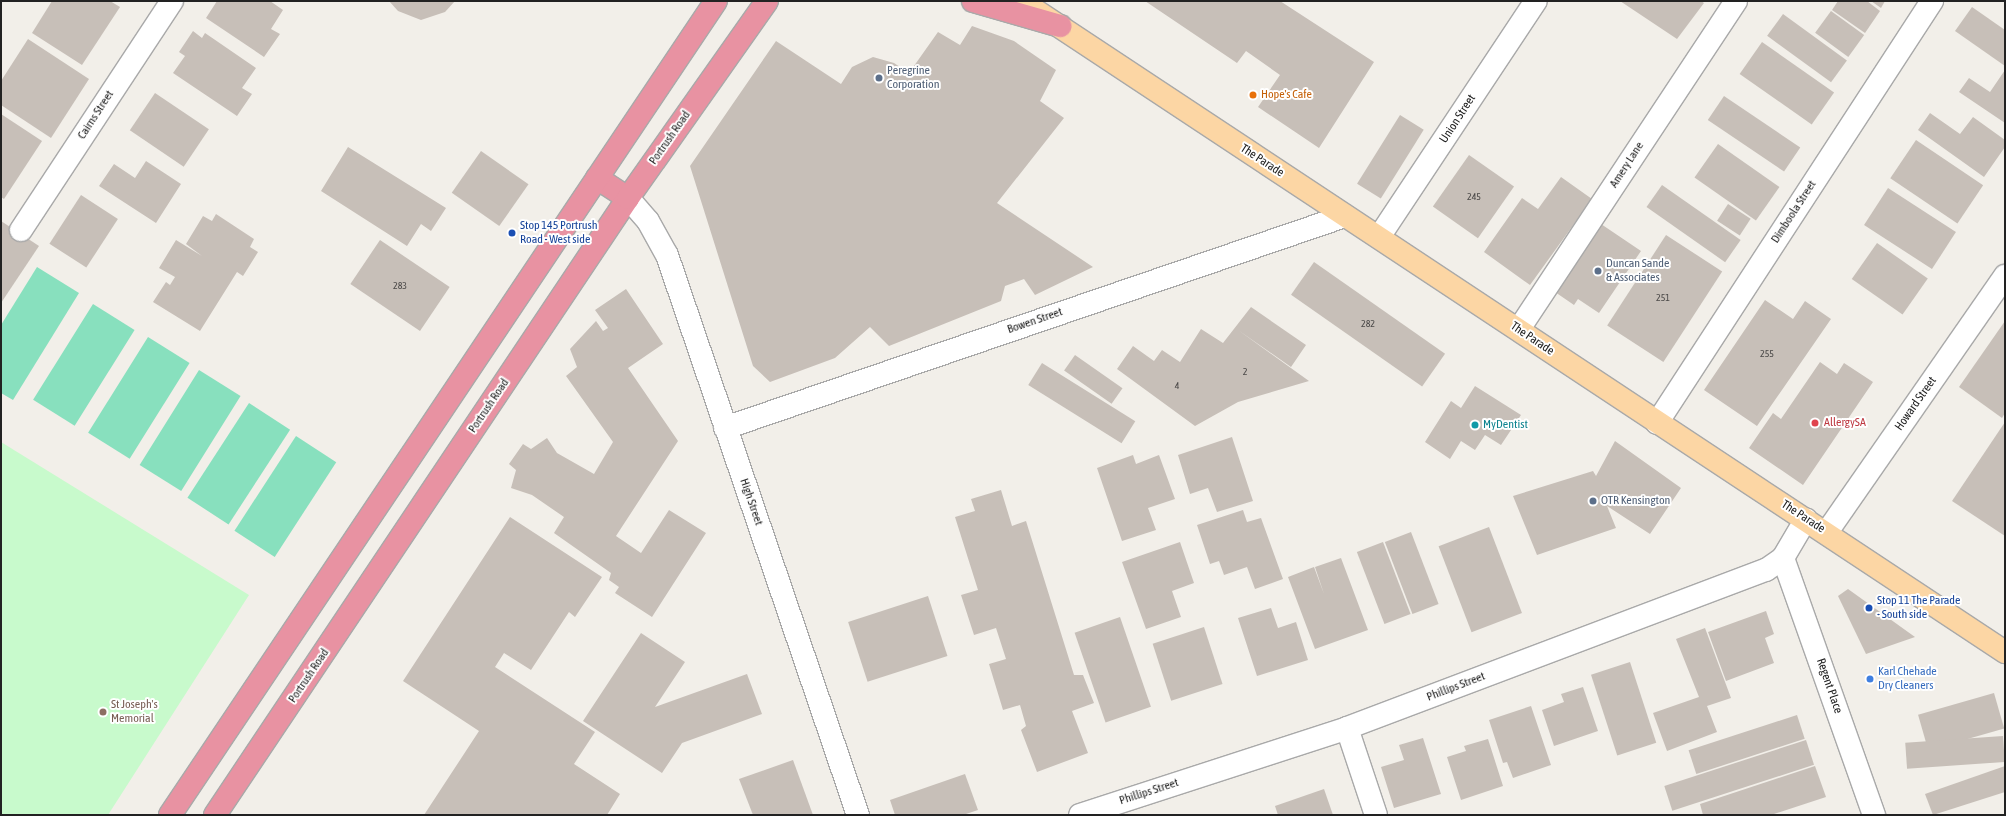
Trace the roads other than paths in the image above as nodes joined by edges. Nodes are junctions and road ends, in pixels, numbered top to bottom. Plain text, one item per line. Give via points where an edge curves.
1 (172, 1) edge
2 (716, 1) edge
3 (767, 1) edge
4 (973, 1) edge
5 (996, 1) edge
6 (1021, 1) edge
7 (1536, 1) edge
8 (1736, 1) edge
9 (1932, 1) edge
10 (1060, 26) junction
11 (597, 178) junction
12 (628, 198) junction
13 (1345, 216) junction
14 (21, 230) dead end
15 (1379, 237) junction
16 (2005, 276) edge
17 (1519, 330) junction
18 (1657, 423) junction
19 (725, 428) junction
20 (1806, 519) junction
21 (1827, 532) junction
22 (1783, 558) junction
23 (2005, 652) edge
24 (1347, 728) junction
25 (170, 815) edge
26 (215, 815) edge
27 (858, 815) edge
28 (1080, 815) edge
29 (1376, 815) edge
30 (1874, 815) edge

1 - 14 street, Cairns Street
2 - 11 highway
3 - 12 highway, Portrush Road
4 - 10 highway
5 - 10 main road, The Parade
6 - 10 main road, The Parade
7 - 15 street, Union Street
8 - 17 street, Amery Lane
9 - 18 street, Dimboola Street
10 - 13 main road, The Parade
11 - 12 highway
11 - 25 highway
12 - 19 street, High Street via 648,221 667,255
12 - 26 highway, Portrush Road
13 - 15 main road, The Parade
13 - 19 street, Bowen Street
15 - 17 main road, The Parade
16 - 21 street, Howard Street
17 - 18 main road, The Parade
18 - 20 main road, The Parade
19 - 27 street, High Street
20 - 21 main road, The Parade
20 - 22 street, Phillips Street
21 - 23 main road, The Parade
22 - 24 street, Phillips Street via 1766,570
22 - 30 street, Regent Place
24 - 28 street, Phillips Street
24 - 29 street

